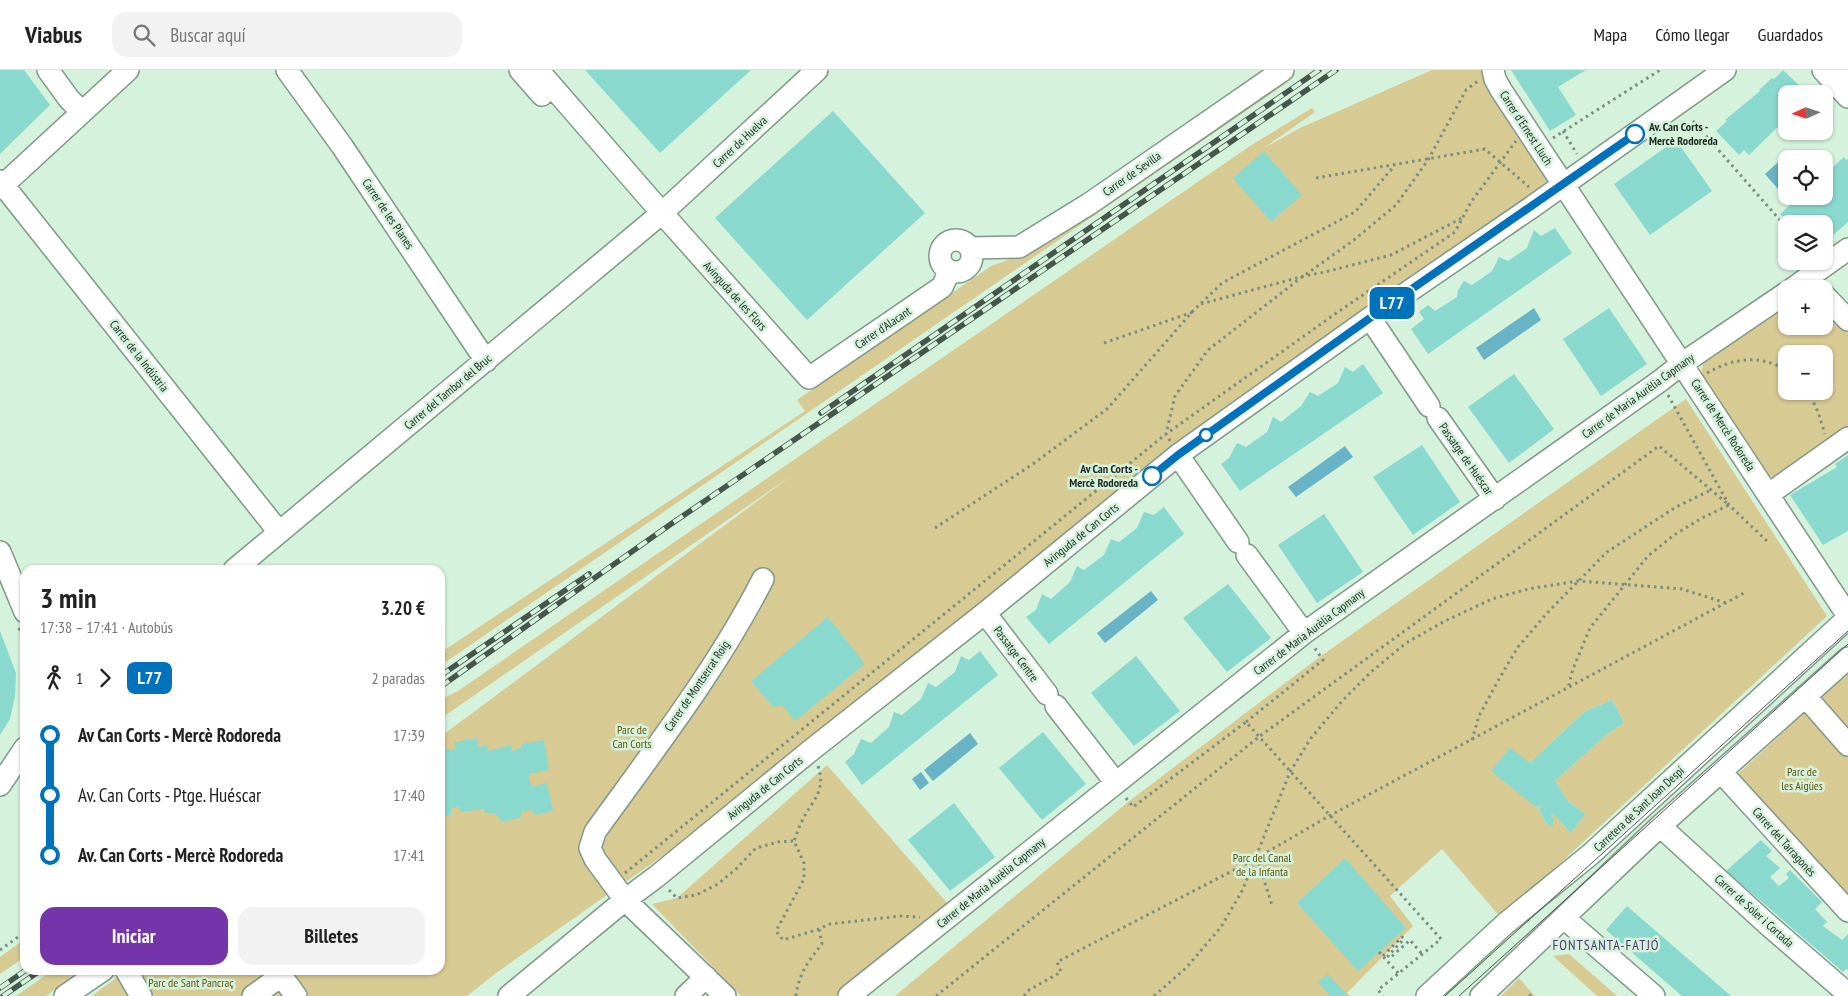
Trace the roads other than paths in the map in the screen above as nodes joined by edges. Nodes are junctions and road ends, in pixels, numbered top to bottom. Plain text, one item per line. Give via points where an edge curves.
1 (48, 70) edge
2 (128, 70) edge
3 (287, 70) edge
4 (520, 70) edge
5 (538, 70) edge
6 (817, 70) edge
7 (1282, 70) edge
8 (1725, 70) edge
9 (1823, 70) edge
10 (1486, 75) edge
11 (1848, 97) edge
12 (82, 112) junction
13 (1564, 184) junction
14 (1, 185) edge
15 (662, 213) junction
16 (1848, 249) edge
17 (949, 272) joint
18 (1812, 280) edge
19 (1778, 298) edge
20 (1833, 304) edge
21 (1370, 318) junction
22 (1848, 320) edge
23 (486, 361) junction
24 (1683, 363) junction
25 (809, 378) joint
26 (1840, 444) edge
27 (1178, 455) junction
28 (1768, 494) junction
29 (1495, 499) junction
30 (279, 532) junction
31 (0, 552) edge
32 (240, 565) edge
33 (763, 579) dead end
34 (20, 600) edge
35 (985, 613) junction
36 (1848, 617) edge
37 (1304, 633) junction
38 (1848, 658) edge
39 (1806, 696) junction
40 (1848, 747) edge
41 (20, 755) edge
42 (1848, 758) edge
43 (1721, 772) junction
44 (1116, 783) junction
45 (0, 785) edge
46 (1660, 826) junction
47 (625, 900) junction
48 (1848, 911) edge
49 (1564, 918) junction
50 (96, 975) edge
51 (129, 975) edge
52 (277, 975) edge
53 (280, 975) edge
54 (706, 977) junction
55 (1848, 994) edge
56 (65, 996) edge
57 (141, 996) edge
58 (253, 996) edge
59 (296, 996) edge
60 (509, 996) edge
61 (686, 996) edge
62 (725, 996) edge
63 (849, 996) edge
64 (1427, 996) edge
65 (1481, 996) edge
66 (1654, 996) edge

1 - 12 street
2 - 12 street
3 - 23 street, Carrer de les Planes
4 - 15 street, Avinguda de les Flors via 635,200
5 - 15 street, Avinguda de les Flors
6 - 15 street, Carrer de Huelva
7 - 17 street, Carrer de Sevilla via 1089,204 1020,247 970,248 958,240 948,242 941,248 940,260
8 - 13 street, Avinguda de Can Corts
9 - 11 street
10 - 13 street, Carrer d'Ernest Lluch via 1495,79
12 - 14 street
13 - 21 street, Avinguda de Can Corts
13 - 24 street, Carrer de Mercè Rodoreda
14 - 30 street, Carrer de la Indústria
15 - 23 street, Carrer del Tambor del Bruc
15 - 25 street, Avinguda de les Flors
16 - 18 street
17 - 25 street, Carrer d'Alacant via 942,287
19 - 24 street, Carrer de Maria Aurèlia Capmany
20 - 22 street
21 - 27 street, Avinguda de Can Corts
21 - 29 street, Passatge de Huéscar
23 - 30 street, Carrer del Tambor del Bruc
24 - 28 street, Carrer de Mercè Rodoreda
24 - 29 street, Carrer de Maria Aurèlia Capmany
26 - 28 street
27 - 35 street, Avinguda de Can Corts
27 - 37 street
28 - 36 street, Carrer de Mercè Rodoreda
29 - 37 street, Carrer de Maria Aurèlia Capmany
30 - 32 street, Carrer del Tambor del Bruc
31 - 34 street
33 - 47 street, Carrer de Montserrat Roig via 742,619 690,699 595,832 590,848
35 - 44 street, Passatge Centre
35 - 47 street, Avinguda de Can Corts
36 - 64 street, Carretera de Sant Joan Despí via 1591,854 1504,924
37 - 44 street, Carrer de Maria Aurèlia Capmany
38 - 39 street
39 - 40 street
39 - 43 street
40 - 42 street
41 - 45 street
43 - 46 street
43 - 48 street, Carrer del Tarragonès
44 - 63 street, Carrer de Maria Aurèlia Capmany
46 - 49 street
46 - 55 street, Carrer de Soler i Cortada
47 - 54 street, Carrer de Montserrat Roig
47 - 60 street, Avinguda de Can Corts
49 - 65 street
49 - 66 street
50 - 56 street
51 - 57 street
52 - 58 street
53 - 59 street
54 - 61 street
54 - 62 street, Carrer de Montserrat Roig

